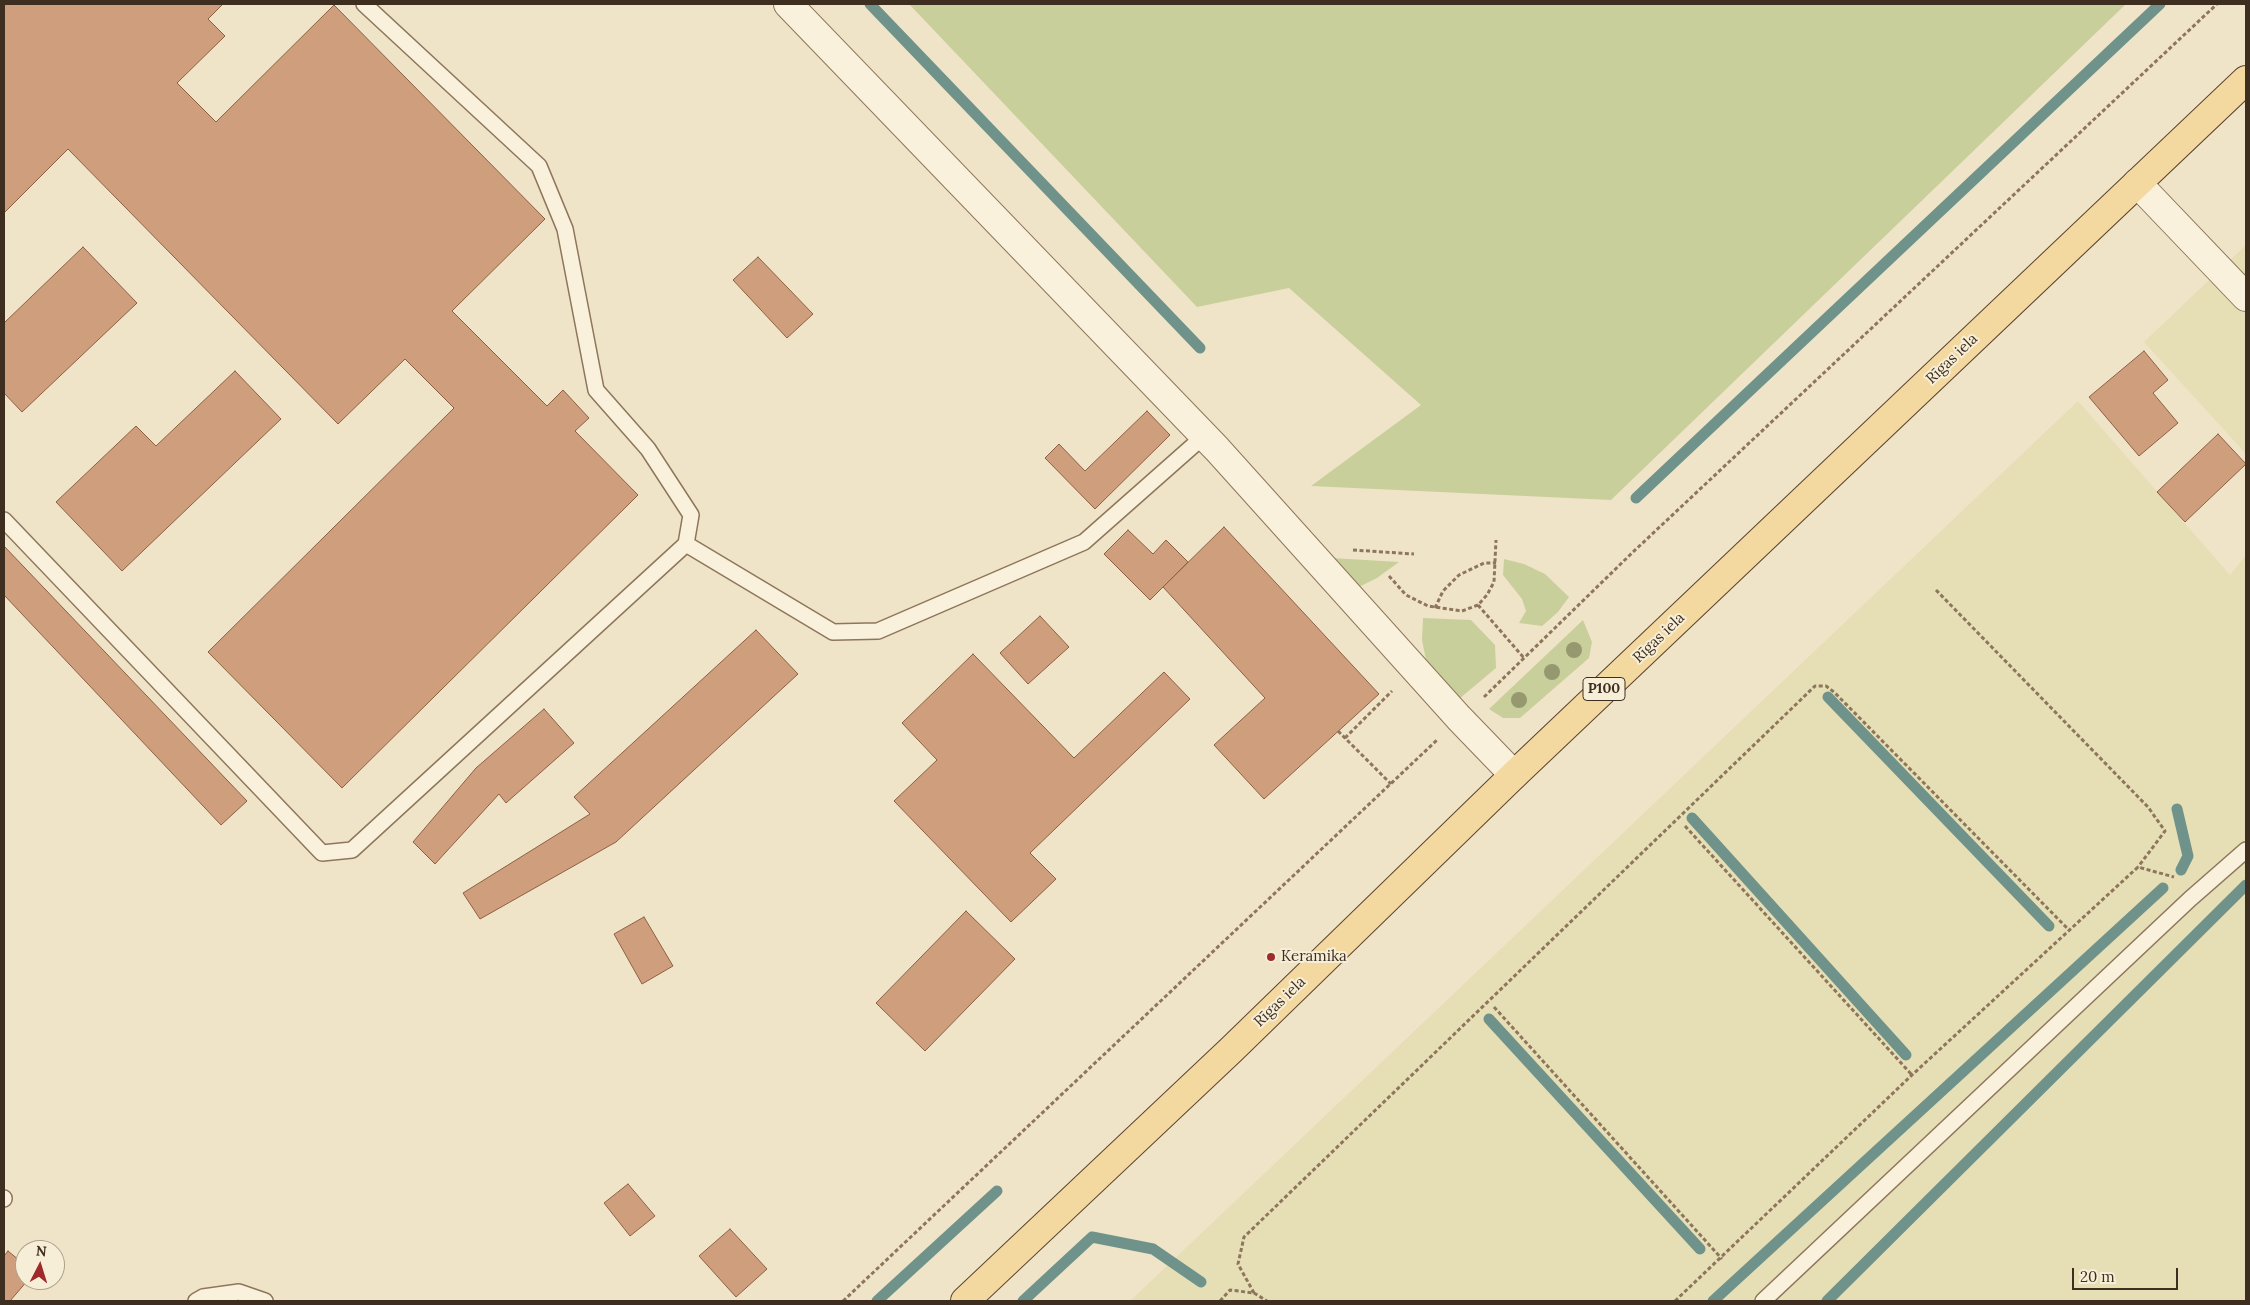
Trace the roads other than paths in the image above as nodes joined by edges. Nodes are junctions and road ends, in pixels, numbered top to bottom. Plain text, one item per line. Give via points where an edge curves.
1 (364, 4) edge
2 (788, 4) edge
3 (2246, 80) edge
4 (2137, 183) junction
5 (2246, 297) edge
6 (1204, 436) junction
7 (4, 520) edge
8 (686, 544) junction
9 (1514, 775) junction
10 (2246, 850) edge
11 (196, 1301) edge
12 (265, 1301) edge
13 (965, 1301) edge
14 (1763, 1301) edge

1 - 8 lane via 539,166 565,229 596,390 648,449 691,515
2 - 6 street
3 - 4 main road, Rīgas iela / P100
4 - 5 street
4 - 9 main road, Rīgas iela / P100
6 - 8 lane via 1084,542 878,631 833,632
6 - 9 street
7 - 8 lane via 322,852 352,850
9 - 13 main road, Rīgas iela / P100 via 1231,1050
10 - 14 lane
11 - 12 lane via 239,1292

